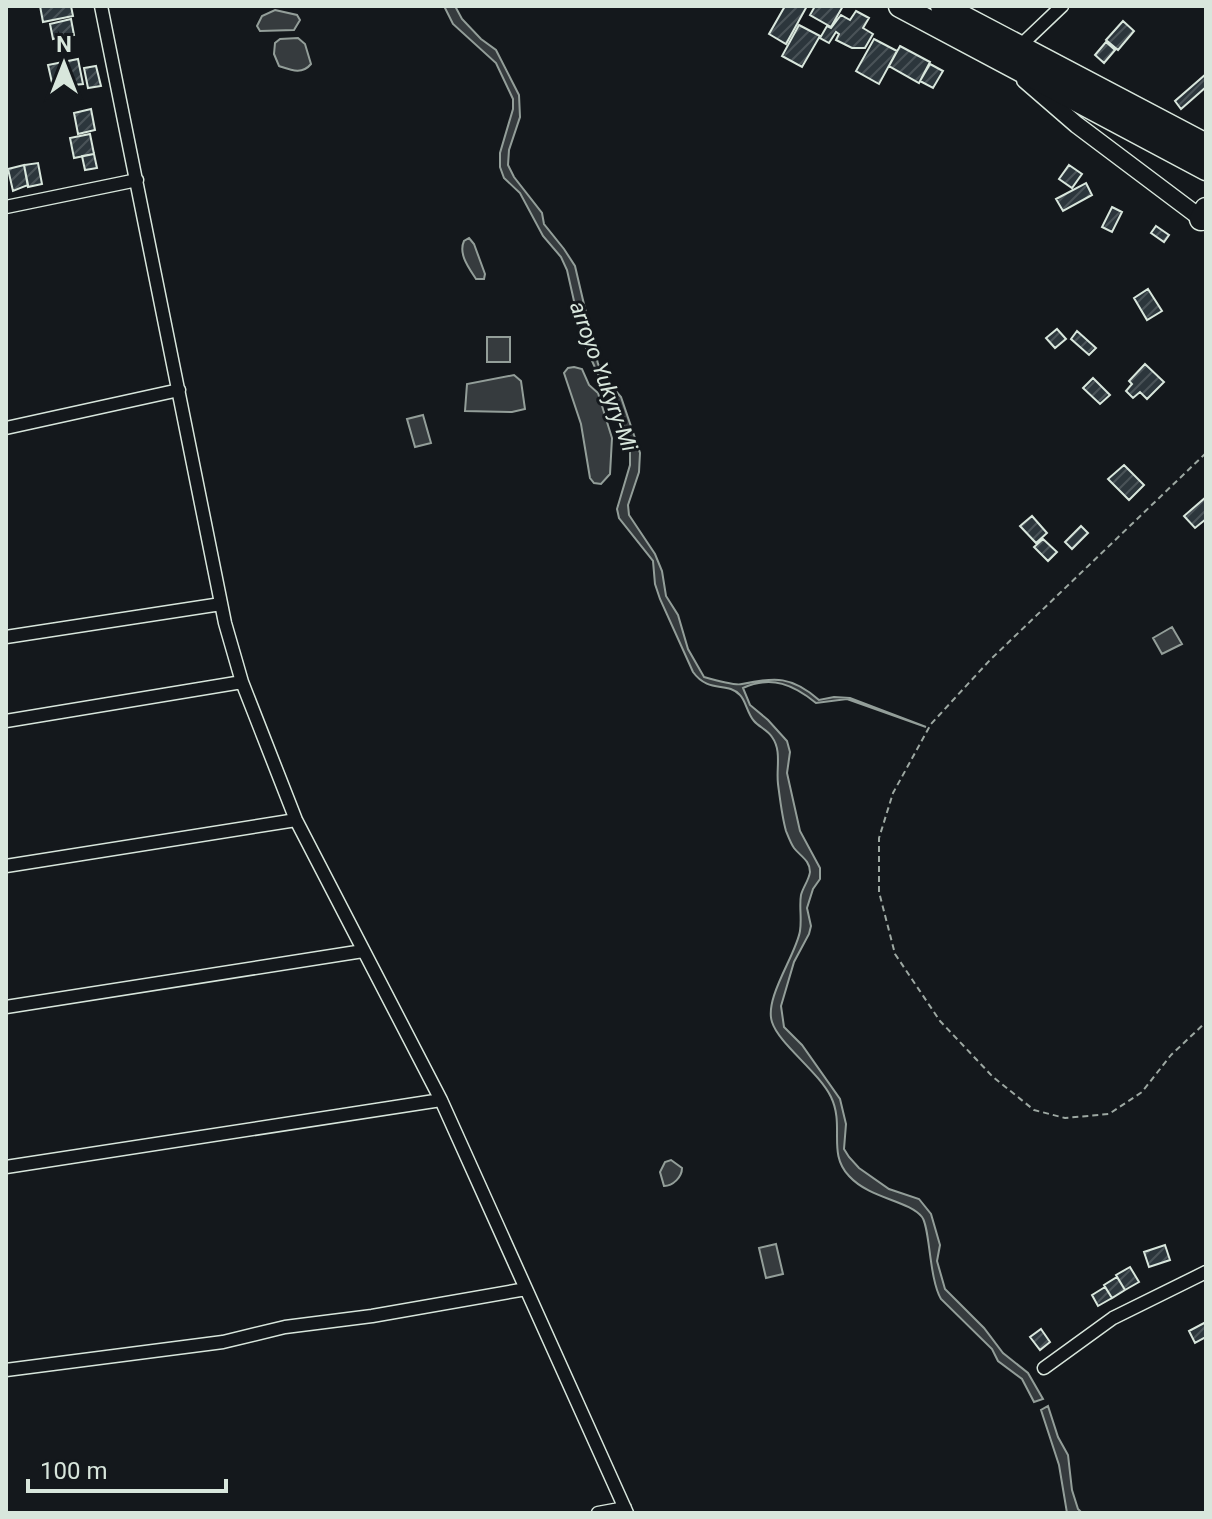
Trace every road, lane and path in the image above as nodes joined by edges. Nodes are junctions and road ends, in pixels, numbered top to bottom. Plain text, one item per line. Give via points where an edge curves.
1 (101, 6) edge
2 (900, 6) edge
3 (942, 6) edge
4 (1062, 6) edge
5 (1013, 54) junction
6 (1206, 145) edge
7 (1206, 169) edge
8 (137, 180) junction
9 (6, 207) edge
10 (1204, 217) edge
11 (179, 390) junction
12 (6, 428) edge
13 (1206, 453) edge
14 (221, 604) junction
15 (6, 637) edge
16 (242, 682) junction
17 (6, 721) edge
18 (296, 820) junction
19 (6, 864) edge
20 (363, 951) junction
21 (6, 1007) edge
22 (1206, 1022) edge
23 (441, 1100) junction
24 (6, 1167) edge
25 (1206, 1272) edge
26 (526, 1289) junction
27 (1044, 1368) dead end
28 (6, 1370) edge
29 (626, 1511) edge
30 (598, 1513) edge

1 - 8 street
2 - 5 highway
3 - 5 highway
4 - 5 street
5 - 6 highway
5 - 7 highway
5 - 10 street via 1077,125
8 - 9 street
8 - 11 street
11 - 12 street
11 - 14 street
13 - 22 path via 990,660 931,724 893,793 879,838 879,892 895,954 932,1010 993,1077 1034,1110 1065,1118 1109,1114 1142,1092
14 - 15 street
14 - 16 street
16 - 17 street
16 - 18 street
18 - 19 street
18 - 20 street
20 - 21 street
20 - 23 street
23 - 24 street
23 - 26 street
25 - 27 street via 1113,1318
26 - 28 street via 285,1327 223,1342
26 - 29 street
29 - 30 street

